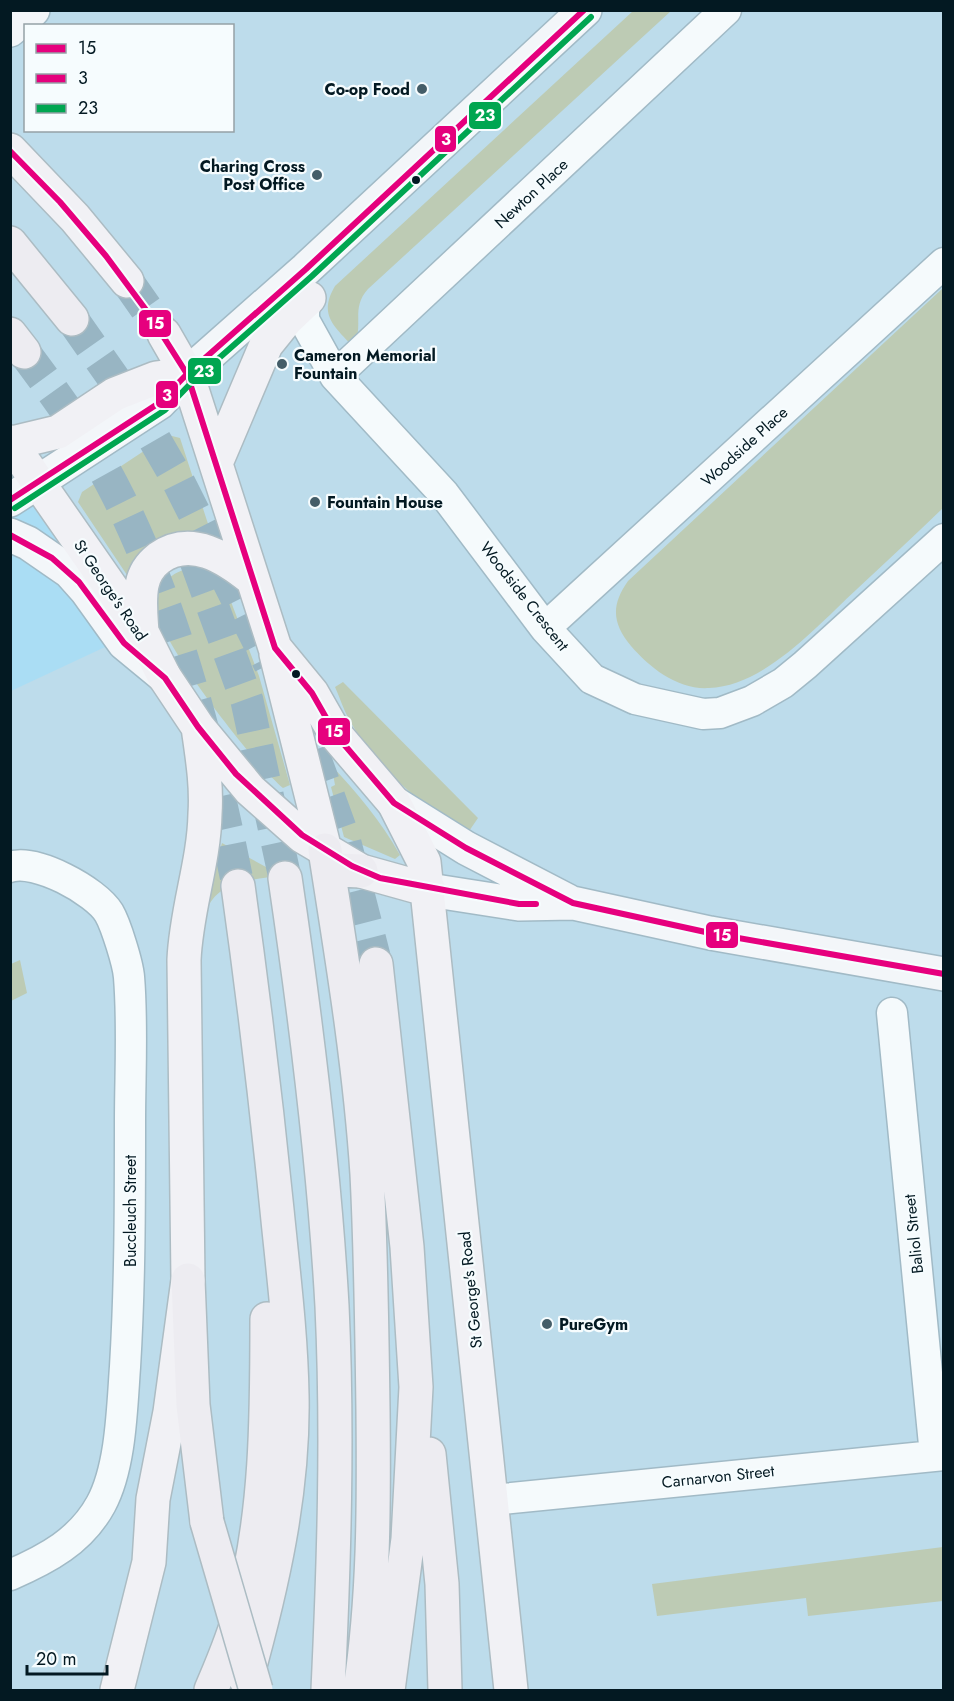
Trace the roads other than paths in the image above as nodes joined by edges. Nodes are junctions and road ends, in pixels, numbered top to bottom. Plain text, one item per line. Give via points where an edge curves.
1 (33, 10) edge
2 (585, 10) edge
3 (726, 10) edge
4 (10, 30) edge
5 (538, 54) junction
6 (10, 150) edge
7 (10, 243) edge
8 (944, 263) edge
9 (127, 281) tunnel mouth
10 (309, 298) junction
11 (72, 319) tunnel mouth
12 (164, 334) tunnel mouth
13 (187, 374) junction
14 (335, 376) junction
15 (11, 443) edge
16 (216, 463) junction
17 (38, 484) junction
18 (10, 500) edge
19 (10, 535) edge
20 (944, 539) edge
21 (252, 579) junction
22 (545, 628) junction
23 (142, 632) junction
24 (275, 648) junction
25 (164, 676) junction
26 (198, 727) junction
27 (394, 803) junction
28 (328, 866) junction
29 (10, 867) edge
30 (285, 878) tunnel mouth
31 (238, 886) tunnel mouth
32 (429, 890) junction
33 (573, 903) junction
34 (376, 964) tunnel mouth
35 (944, 974) edge
36 (892, 1013) dead end
37 (267, 1106) junction
38 (188, 1280) junction
39 (416, 1387) junction
40 (939, 1455) edge
41 (492, 1500) junction
42 (10, 1575) edge
43 (117, 1690) edge
44 (212, 1690) edge
45 (243, 1690) edge
46 (256, 1690) edge
47 (328, 1690) edge
48 (360, 1690) edge
49 (388, 1690) edge
50 (445, 1690) edge
51 (511, 1690) edge

1 - 4 street
2 - 5 street
3 - 14 street, Newton Place
5 - 10 street via 506,115
5 - 13 street via 230,339
6 - 9 main road via 75,218
7 - 11 highway
8 - 22 street, Woodside Place
10 - 14 street, Woodside Crescent via 304,320
10 - 16 main road via 266,345
12 - 13 main road, St George's Road
13 - 15 main road via 156,378 115,394 58,432
13 - 16 main road, St George's Road
13 - 17 street via 159,404
14 - 22 street, Woodside Crescent via 444,494
15 - 17 main road, St George's Road
16 - 21 main road, St George's Road
17 - 18 street
17 - 23 main road, St George's Road
19 - 25 street via 70,572 124,643
20 - 22 street, Woodside Crescent via 783,683 735,710 703,714 635,699 604,686 592,679
21 - 23 main road via 198,548 170,551 151,565 144,578
21 - 24 main road, St George's Road
23 - 25 main road, St George's Road
24 - 27 main road, St George's Road via 312,693 360,766
24 - 28 main road
25 - 26 main road, St George's Road
26 - 28 main road, St George's Road via 250,790
26 - 38 main road via 206,814 186,924 184,960
27 - 32 main road, St George's Road via 417,846
27 - 33 street via 466,848
28 - 32 main road, St George's Road
28 - 48 highway via 367,1173 374,1492 371,1608
29 - 42 street, Buccleuch Street via 38,868 56,874 95,898 109,912 129,975 131,1269 122,1413 106,1492 76,1538
30 - 47 highway via 309,1044 332,1305 336,1527
31 - 37 highway
32 - 33 street via 519,904
32 - 41 main road, St George's Road
33 - 35 street via 710,933
34 - 39 highway via 407,1247
36 - 40 street, Baliol Street
37 - 44 highway via 266,1442 242,1608
37 - 45 highway via 287,1302 292,1395 275,1568
38 - 43 main road via 171,1412 153,1499 149,1562
38 - 46 highway, bridge via 193,1405 207,1522
39 - 49 highway via 408,1539
39 - 50 highway via 428,1439 438,1538
40 - 41 street, Carnarvon Street
41 - 51 main road, St George's Road

